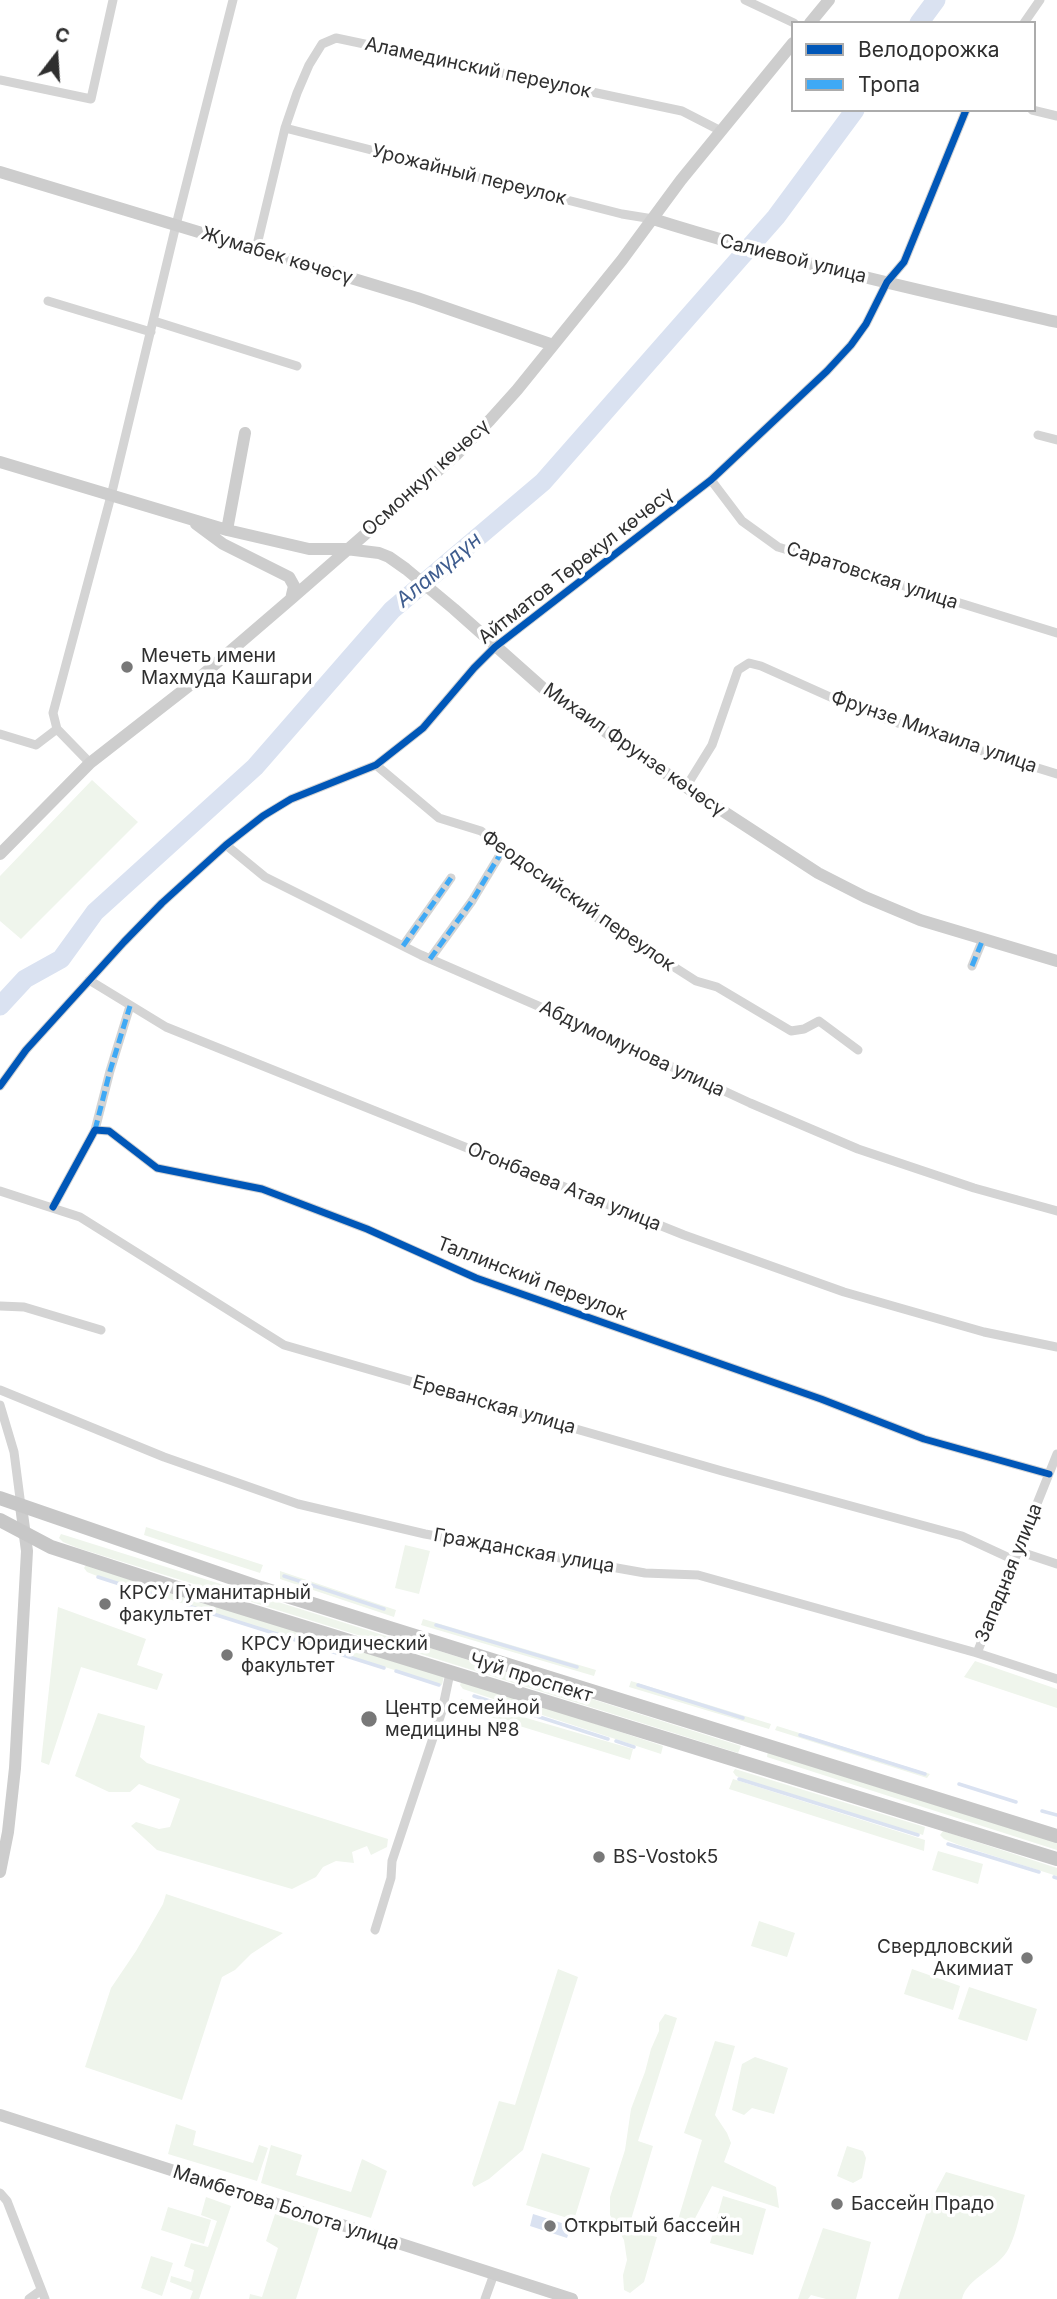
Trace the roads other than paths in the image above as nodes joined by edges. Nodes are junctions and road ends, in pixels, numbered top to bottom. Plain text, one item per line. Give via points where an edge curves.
1 (113, 0) edge
2 (233, 0) edge
3 (745, 0) edge
4 (829, 0) edge
5 (1040, 0) edge
6 (812, 21) edge
7 (1025, 21) edge
8 (791, 22) edge
9 (791, 45) edge
10 (0, 80) edge
11 (1036, 111) edge
12 (965, 112) edge
13 (1057, 116) edge
14 (285, 128) junction
15 (721, 131) junction
16 (0, 172) edge
17 (653, 219) junction
18 (176, 225) junction
19 (256, 249) junction
20 (887, 282) junction
21 (48, 301) dead end
22 (154, 321) junction
23 (1057, 322) edge
24 (151, 332) junction
25 (553, 345) junction
26 (297, 366) dead end
27 (245, 433) dead end
28 (1038, 435) dead end
29 (1057, 440) edge
30 (0, 462) edge
31 (711, 480) junction
32 (111, 496) junction
33 (190, 520) junction
34 (227, 530) junction
35 (346, 550) junction
36 (291, 599) junction
37 (1057, 634) edge
38 (495, 647) junction
39 (57, 729) junction
40 (0, 734) edge
41 (90, 763) junction
42 (376, 765) junction
43 (1057, 774) edge
44 (686, 787) junction
45 (226, 845) junction
46 (504, 848) junction
47 (0, 854) edge
48 (451, 878) dead end
49 (984, 939) junction
50 (403, 946) junction
51 (430, 959) junction
52 (1057, 961) edge
53 (972, 966) dead end
54 (89, 980) junction
55 (130, 1006) junction
56 (858, 1050) dead end
57 (0, 1086) edge
58 (95, 1130) junction
59 (0, 1192) edge
60 (53, 1207) junction
61 (1057, 1211) edge
62 (0, 1306) edge
63 (101, 1330) dead end
64 (1057, 1347) edge
65 (0, 1390) edge
66 (0, 1405) edge
67 (1057, 1454) edge
68 (1049, 1474) junction
69 (0, 1498) edge
70 (21, 1506) junction
71 (0, 1520) edge
72 (23, 1530) junction
73 (1016, 1555) junction
74 (1057, 1564) edge
75 (977, 1653) junction
76 (450, 1673) junction
77 (1057, 1679) edge
78 (756, 1741) junction
79 (749, 1765) junction
80 (1057, 1836) edge
81 (1057, 1859) edge
82 (0, 1872) edge
83 (374, 1930) dead end
84 (2, 2118) edge
85 (0, 2193) edge
86 (495, 2274) junction
87 (42, 2295) edge
88 (29, 2299) edge
89 (485, 2299) edge
90 (572, 2299) edge

1 - 10 street via 91,99
2 - 18 street
3 - 8 street
4 - 6 main road
5 - 7 street
9 - 15 main road, Осмонкул көчөсү
11 - 13 street
12 - 20 street, Айтматов Төрөкул көчөсү via 904,262
14 - 15 street, Аламединский переулок via 309,65 322,44 336,38 682,111
14 - 17 street, Урожайный переулок
14 - 19 street, Аламединский переулок
15 - 17 main road, Осмонкул көчөсү
16 - 18 main road, Жумабек көчөсү
17 - 20 main road, Салиевой улица
17 - 25 main road, Осмонкул көчөсү
18 - 19 main road, Жумабек көчөсү
18 - 22 street
19 - 25 main road, Жумабек көчөсү
20 - 23 main road, Салиевой улица
20 - 31 street, Айтматов Төрөкул көчөсү via 851,345
21 - 24 street
22 - 24 street
22 - 26 street
24 - 32 street
25 - 35 main road, Осмонкул көчөсү via 456,455
27 - 34 main road
28 - 29 street
30 - 32 main road, Михаил Фрунзе көчөсү
31 - 37 street, Саратовская улица via 742,521 778,547
31 - 38 street, Айтматов Төрөкул көчөсү
32 - 33 main road, Михаил Фрунзе көчөсү
32 - 39 street via 53,713
33 - 34 main road, Михаил Фрунзе көчөсү
33 - 36 main road, Михаил Фрунзе көчөсү via 223,544 289,577 294,586
34 - 35 main road, Михаил Фрунзе көчөсү via 309,550
35 - 36 main road, Осмонкул көчөсү
35 - 38 main road, Михаил Фрунзе көчөсү via 379,553 407,569
36 - 41 main road, Осмонкул көчөсү
38 - 42 street, Айтматов Төрөкул көчөсү via 423,728
38 - 44 main road, Михаил Фрунзе көчөсү via 544,689
39 - 40 street via 36,745
39 - 41 street
41 - 47 main road, Осмонкул көчөсү
42 - 45 street, Айтматов Төрөкул көчөсү via 291,799
42 - 46 street, Феодосийский переулок via 439,818 481,831
43 - 44 street, Фрунзе Михаила улица via 857,709 749,663 738,670 712,745
44 - 49 main road, Михаил Фрунзе көчөсү via 818,873 865,897
45 - 50 street, Абдумомунова улица via 265,877
45 - 54 street, Айтматов Төрөкул көчөсү via 162,903
46 - 51 street
46 - 56 street, Феодосийский переулок via 591,914 695,981 717,987 790,1031 819,1021
48 - 50 street
49 - 52 main road, Михаил Фрунзе көчөсү
49 - 53 street
50 - 51 street, Абдумомунова улица
51 - 61 street, Абдумомунова улица via 858,1149
54 - 55 street, Огонбаева Атая улица
54 - 57 street, Айтматов Төрөкул көчөсү
55 - 58 street
55 - 64 street, Огонбаева Атая улица via 166,1027 684,1235 844,1292 984,1332
58 - 60 street
58 - 68 street, Таллинский переулок via 109,1131 157,1168 262,1189 476,1278 924,1439
59 - 60 street, Ереванская улица
60 - 73 street, Ереванская улица via 80,1217 284,1345
62 - 63 street via 24,1307
65 - 75 street, Гражданская улица via 164,1457 298,1504 460,1540 645,1573 698,1575
66 - 70 street via 14,1452
67 - 68 street, Западная улица
68 - 73 street, Западная улица
69 - 70 main road, Чуй проспект
70 - 72 main road
70 - 78 main road, Чуй проспект via 286,1596
71 - 72 main road, Чуй проспект
72 - 76 main road, Чуй проспект via 51,1547
72 - 82 main road via 27,1551 15,1768
73 - 74 street, Ереванская улица
73 - 75 street, Западная улица
75 - 77 street, Гражданская улица
76 - 79 main road, Чуй проспект
76 - 83 street
78 - 79 main road
78 - 80 main road, Чуй проспект
79 - 81 main road, Чуй проспект
84 - 86 main road, Мамбетова Болота улица
85 - 87 street
86 - 89 street
86 - 90 main road, Мамбетова Болота улица
87 - 88 street

